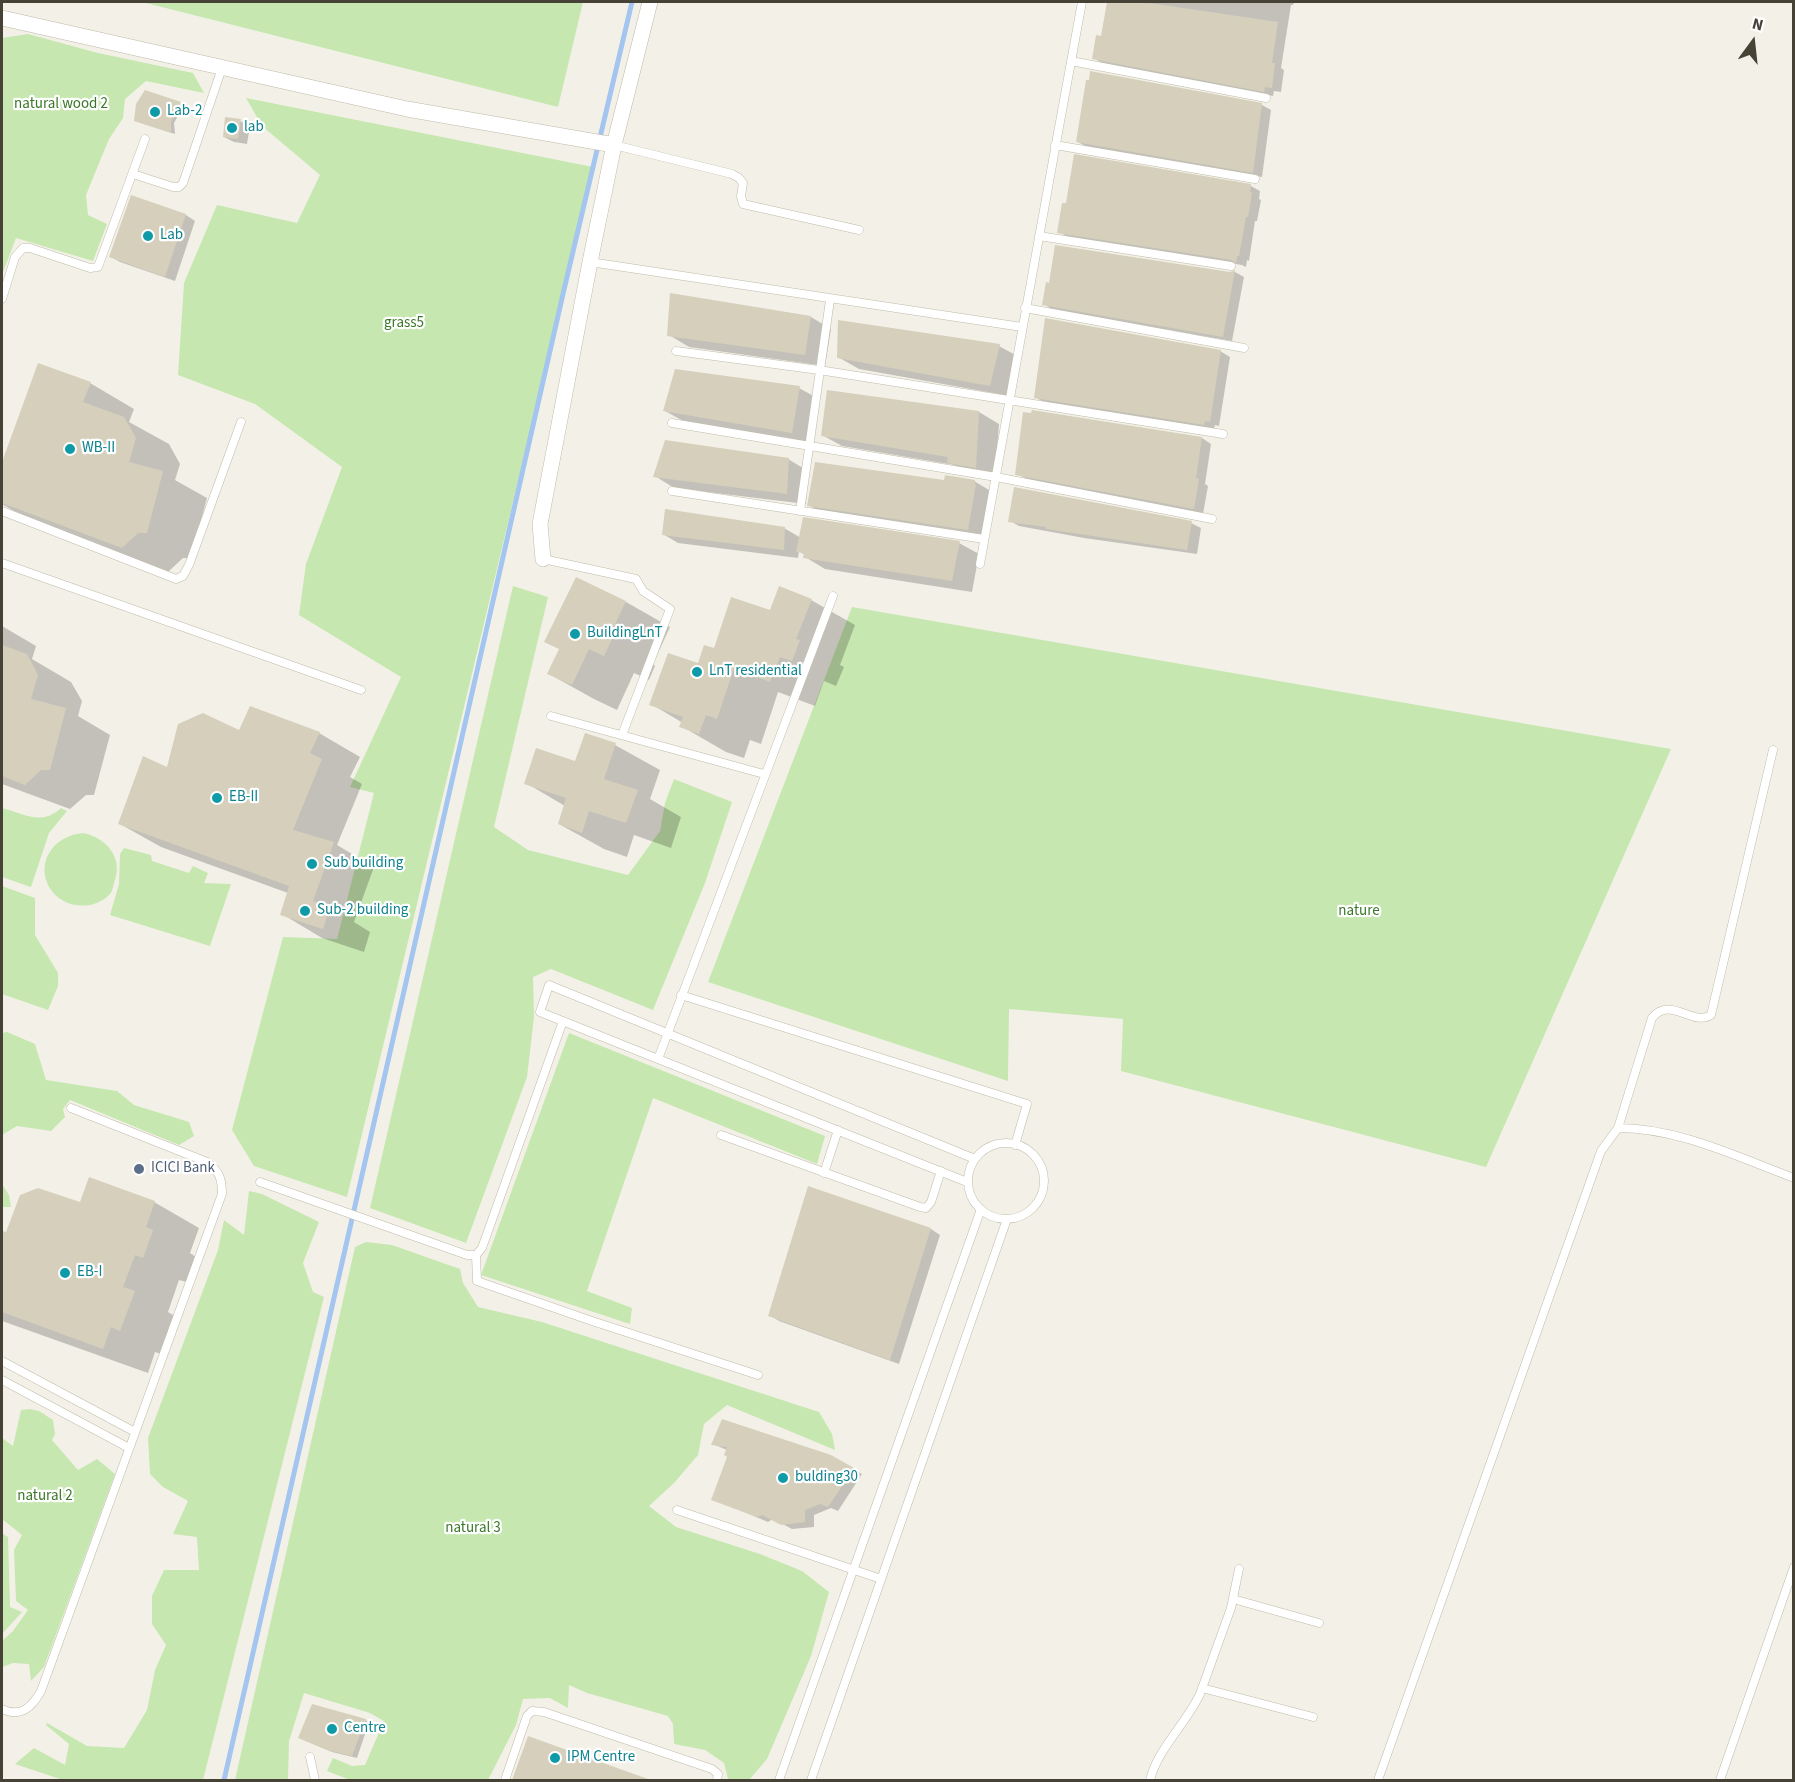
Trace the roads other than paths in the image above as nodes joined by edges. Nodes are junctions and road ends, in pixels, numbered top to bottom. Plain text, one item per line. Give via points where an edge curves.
1 (650, 2) edge
2 (1082, 2) edge
3 (2, 18) edge
4 (1071, 61) junction
5 (222, 68) junction
6 (1266, 98) dead end
7 (145, 139) dead end
8 (615, 145) junction
9 (1055, 145) junction
10 (133, 174) junction
11 (1255, 179) dead end
12 (859, 230) dead end
13 (1039, 236) junction
14 (590, 262) junction
15 (1231, 266) dead end
16 (2, 299) edge
17 (830, 300) junction
18 (1025, 308) junction
19 (1022, 327) junction
20 (1244, 348) dead end
21 (676, 351) dead end
22 (819, 370) junction
23 (1011, 402) junction
24 (241, 422) dead end
25 (672, 423) dead end
26 (1223, 434) dead end
27 (808, 446) junction
28 (996, 477) junction
29 (672, 491) dead end
30 (2, 511) edge
31 (800, 511) junction
32 (1212, 519) dead end
33 (984, 539) junction
34 (543, 559) joint
35 (2, 563) edge
36 (980, 564) dead end
37 (833, 596) dead end
38 (361, 690) dead end
39 (551, 716) dead end
40 (622, 735) junction
41 (1773, 750) dead end
42 (764, 774) junction
43 (681, 995) junction
44 (563, 1021) junction
45 (666, 1033) junction
46 (658, 1059) junction
47 (71, 1108) dead end
48 (1618, 1128) junction
49 (838, 1130) junction
50 (720, 1135) dead end
51 (1015, 1145) junction
52 (975, 1158) junction
53 (941, 1172) junction
54 (824, 1173) junction
55 (1794, 1178) edge
56 (260, 1182) dead end
57 (968, 1182) junction
58 (981, 1209) junction
59 (1007, 1219) junction
60 (476, 1255) junction
61 (2, 1361) edge
62 (758, 1375) dead end
63 (2, 1380) edge
64 (135, 1432) junction
65 (129, 1448) junction
66 (677, 1510) dead end
67 (1794, 1567) edge
68 (1239, 1569) dead end
69 (854, 1570) junction
70 (881, 1579) junction
71 (1233, 1599) junction
72 (1319, 1623) dead end
73 (1202, 1688) junction
74 (2, 1709) edge
75 (1313, 1717) dead end
76 (309, 1757) dead end
77 (315, 1780) edge
78 (505, 1780) edge
79 (717, 1780) edge
80 (779, 1780) edge
81 (811, 1780) edge
82 (1150, 1780) edge
83 (1378, 1780) edge
84 (1720, 1780) edge

1 - 8 street
2 - 4 lane
3 - 5 street
4 - 6 lane
4 - 9 lane
5 - 8 street via 407,109
5 - 10 lane via 183,183 173,187
7 - 10 lane
8 - 12 lane via 732,174 743,183 743,204
8 - 14 street
9 - 11 lane
9 - 13 lane
10 - 16 lane via 98,267 23,248 15,257
13 - 15 lane
13 - 18 lane
14 - 17 lane
14 - 34 street via 540,524
17 - 19 lane
17 - 22 lane
18 - 19 lane
18 - 20 lane
19 - 23 lane
21 - 22 lane
22 - 23 lane
22 - 27 lane
23 - 26 lane
23 - 28 lane
24 - 30 lane via 189,564 183,576 176,579
25 - 27 lane
27 - 28 lane
27 - 31 lane
28 - 32 lane
28 - 33 lane
29 - 31 lane
31 - 33 lane
33 - 36 lane
34 - 40 lane via 636,579 643,591 670,609
35 - 38 lane
37 - 42 lane
39 - 40 lane
40 - 42 lane
41 - 48 lane via 1711,1015 1702,1018 1667,1008 1652,1018
42 - 43 lane
43 - 45 lane
43 - 51 lane via 1027,1104
44 - 45 lane via 540,1012 549,985
44 - 46 lane
44 - 60 lane via 482,1248
45 - 46 lane
45 - 52 lane
46 - 49 lane
47 - 64 lane via 207,1162 222,1180 222,1194
48 - 55 lane via 1674,1135
48 - 83 lane via 1601,1151
49 - 53 lane
49 - 54 lane
50 - 54 lane
51 - 52 lane via 997,1144
51 - 59 lane via 1037,1160 1043,1185 1037,1203 1029,1211
52 - 57 lane
53 - 54 lane via 926,1208
53 - 57 lane
56 - 60 lane
57 - 58 lane via 970,1194
58 - 59 lane via 995,1218
58 - 69 lane
59 - 70 lane
60 - 62 lane via 476,1277 480,1283
61 - 64 lane
63 - 65 lane
64 - 65 lane
65 - 74 lane via 41,1691 33,1705 22,1711
66 - 69 lane
67 - 84 lane
68 - 71 lane
69 - 70 lane
69 - 80 lane
70 - 81 lane
71 - 72 lane
71 - 73 lane
73 - 75 lane
73 - 82 lane via 1155,1765
76 - 77 lane
78 - 79 lane via 532,1711 712,1769 718,1774

